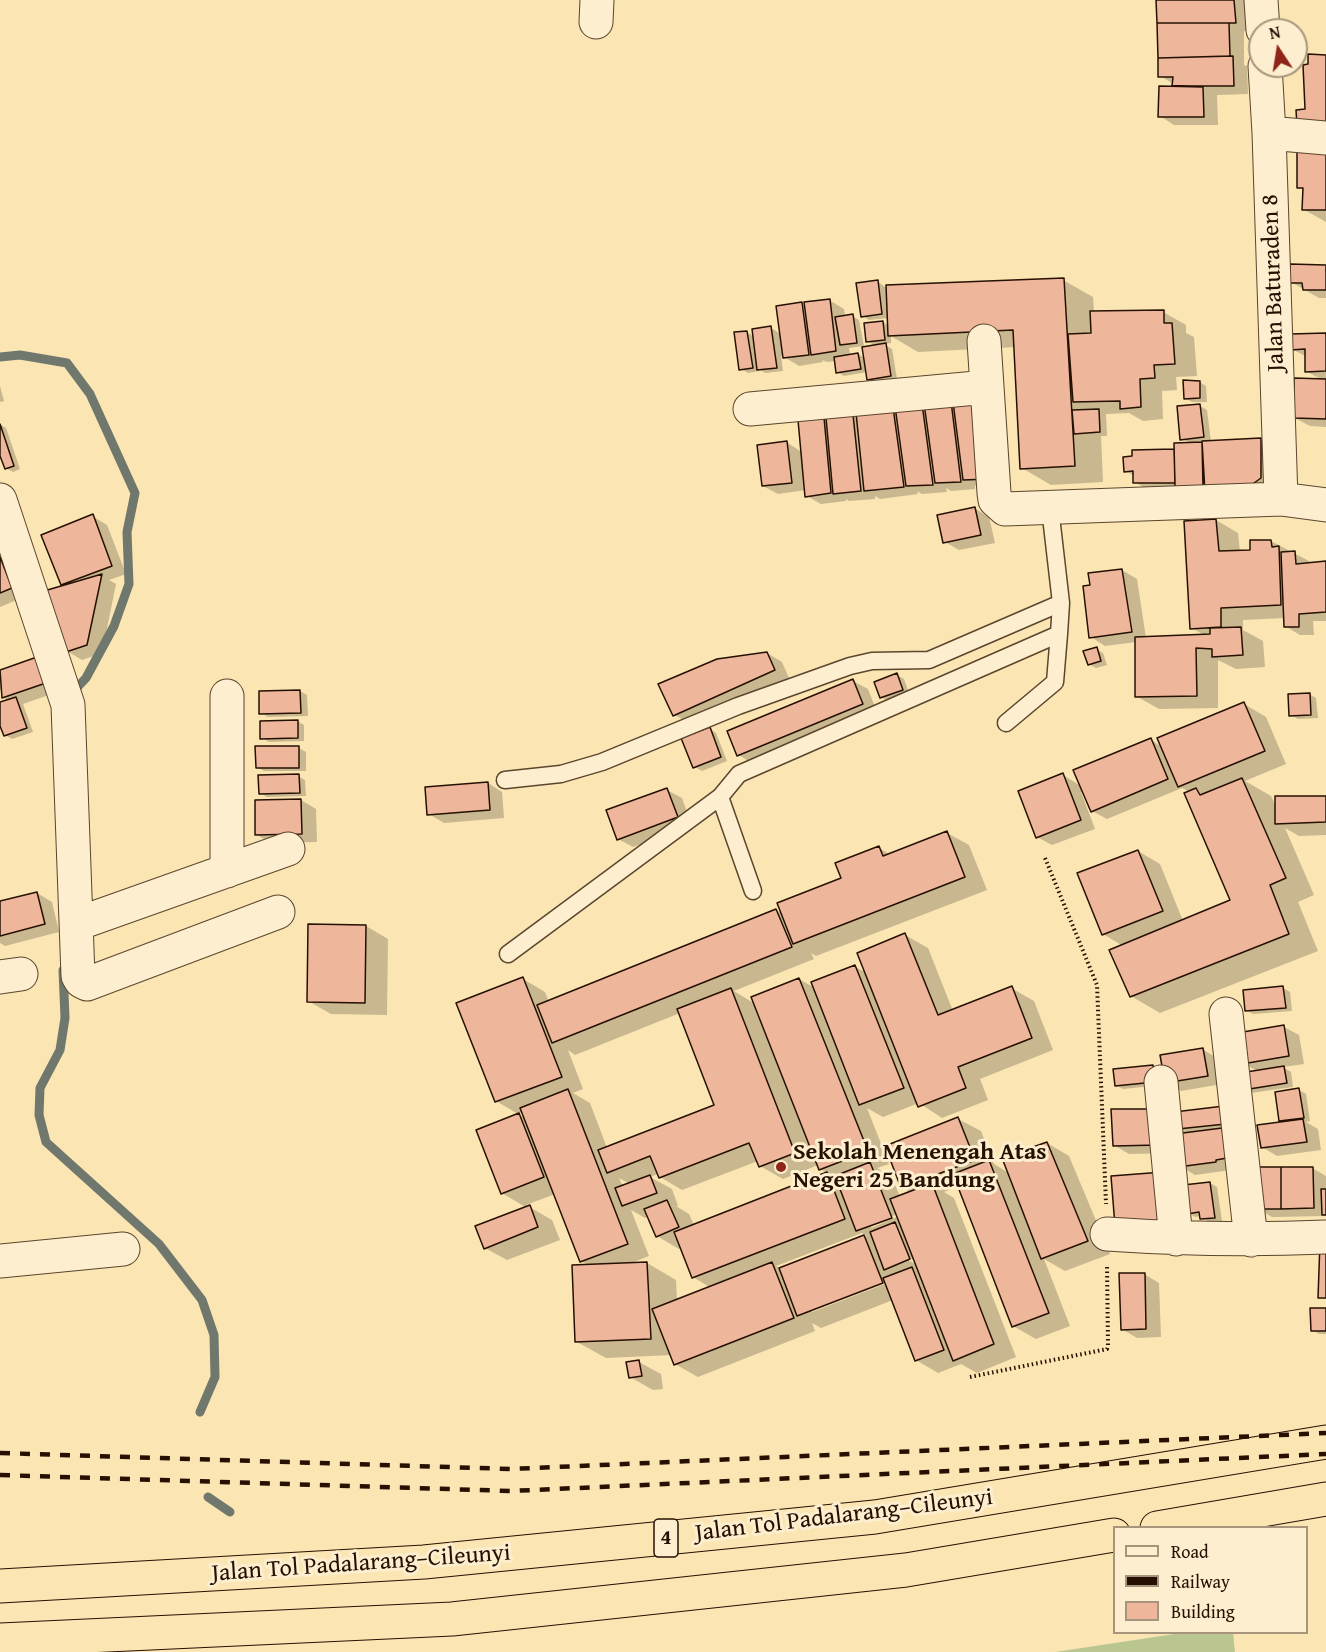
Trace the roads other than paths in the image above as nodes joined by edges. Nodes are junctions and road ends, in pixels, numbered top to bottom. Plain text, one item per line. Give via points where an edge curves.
1 (1261, 0) edge
2 (1262, 18) edge
3 (1266, 78) edge
4 (1269, 133) junction
5 (1326, 138) edge
6 (984, 342) dead end
7 (987, 387) junction
8 (750, 409) dead end
9 (1281, 499) junction
10 (0, 500) edge
11 (1326, 505) edge
12 (1050, 508) junction
13 (1061, 603) junction
14 (1059, 634) junction
15 (227, 696) dead end
16 (1006, 723) dead end
17 (505, 780) dead end
18 (720, 797) junction
19 (288, 849) dead end
20 (227, 871) junction
21 (753, 891) dead end
22 (278, 912) dead end
23 (77, 924) junction
24 (508, 954) dead end
25 (1226, 1014) dead end
26 (1161, 1082) dead end
27 (1107, 1234) road end
28 (1326, 1237) edge
29 (1176, 1239) junction
30 (1251, 1240) junction
31 (123, 1249) dead end
32 (0, 1261) edge
33 (1326, 1442) edge
34 (1326, 1499) edge
35 (1163, 1526) edge
36 (1113, 1535) edge
37 (0, 1586) edge
38 (0, 1640) edge

1 - 2 street
3 - 4 street, Jalan Baturaden 8
4 - 5 street
4 - 9 street, Jalan Baturaden 8
6 - 7 street
7 - 8 street
7 - 12 street via 995,501 1005,509
9 - 11 street
9 - 12 street
10 - 23 street via 65,694
12 - 13 lane
13 - 14 lane
13 - 17 lane via 929,660 872,661 850,666 738,706 602,762 561,774
14 - 16 lane via 1055,682
14 - 18 lane via 740,774
15 - 20 street
18 - 21 lane
18 - 24 lane
19 - 20 street
20 - 23 street
22 - 23 street via 87,984 78,976
25 - 30 street
26 - 29 street
27 - 29 street
28 - 30 street
29 - 30 street
31 - 32 street
33 - 37 highway, Jalan Tol Padalarang–Cileunyi / 4 via 875,1517 424,1562
34 - 35 highway
36 - 38 highway via 906,1570 452,1619

